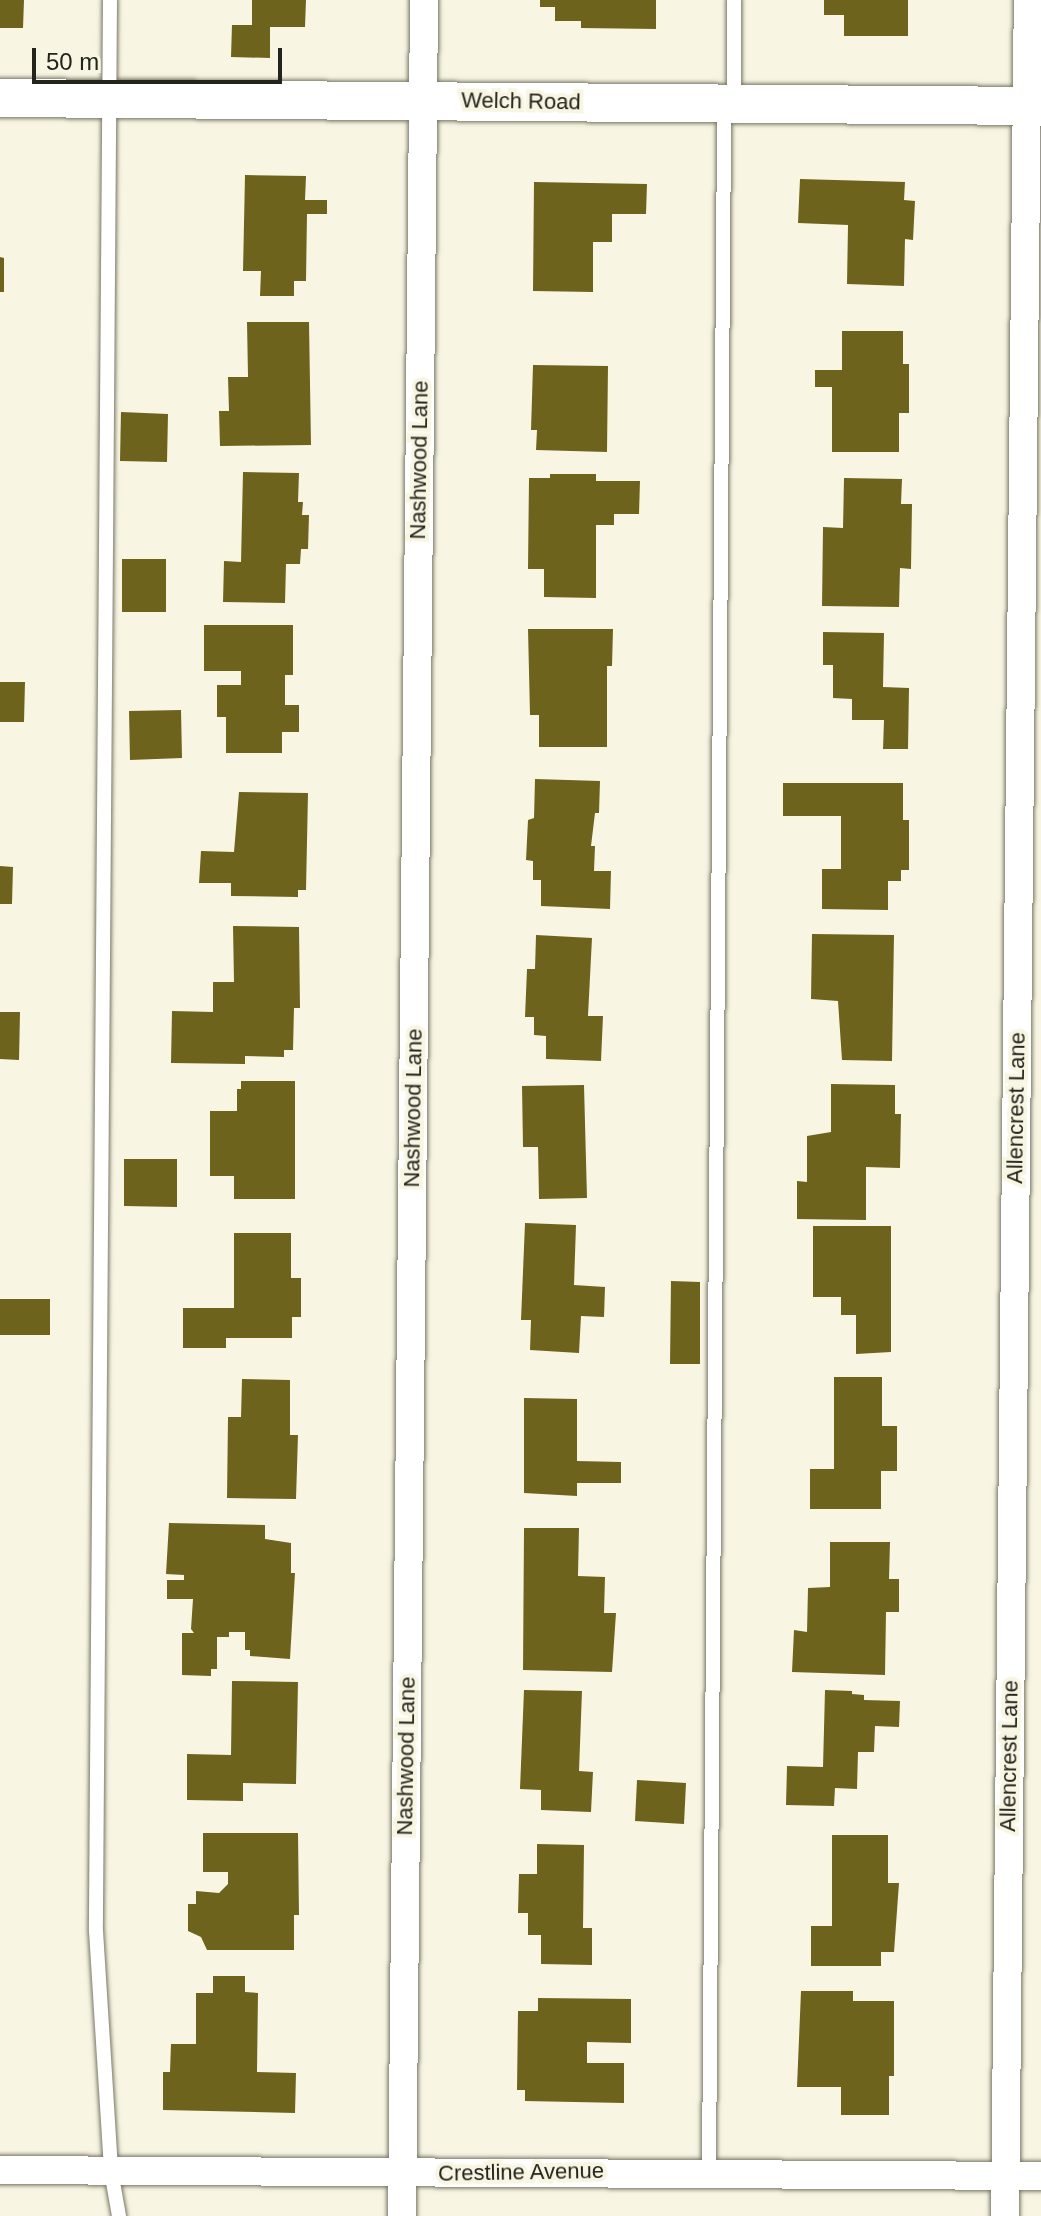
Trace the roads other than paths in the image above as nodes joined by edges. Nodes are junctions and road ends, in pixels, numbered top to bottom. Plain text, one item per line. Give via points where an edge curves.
1 (110, 0) edge
2 (424, 0) edge
3 (734, 0) edge
4 (1028, 0) edge
5 (0, 98) edge
6 (110, 99) junction
7 (423, 100) junction
8 (729, 103) junction
9 (1033, 106) edge
10 (0, 2170) edge
11 (111, 2171) junction
12 (709, 2172) junction
13 (402, 2174) junction
14 (1006, 2174) junction
15 (1041, 2176) edge
16 (119, 2216) edge
17 (402, 2216) edge
18 (1005, 2216) edge

1 - 6 lane
2 - 7 street, Nashwood Lane
3 - 8 lane
4 - 9 street, Allencrest Lane
5 - 6 street, Welch Road
6 - 7 street, Welch Road
6 - 11 lane via 96,1931
7 - 8 street, Welch Road
7 - 13 street, Nashwood Lane
8 - 9 street, Welch Road
8 - 12 lane
9 - 14 street, Allencrest Lane
10 - 11 street, Crestline Avenue
11 - 13 street, Crestline Avenue
11 - 16 lane
12 - 13 street, Crestline Avenue
12 - 14 street, Crestline Avenue
13 - 17 street, Nashwood Lane
14 - 15 street, Crestline Avenue
14 - 18 street, Allencrest Lane

